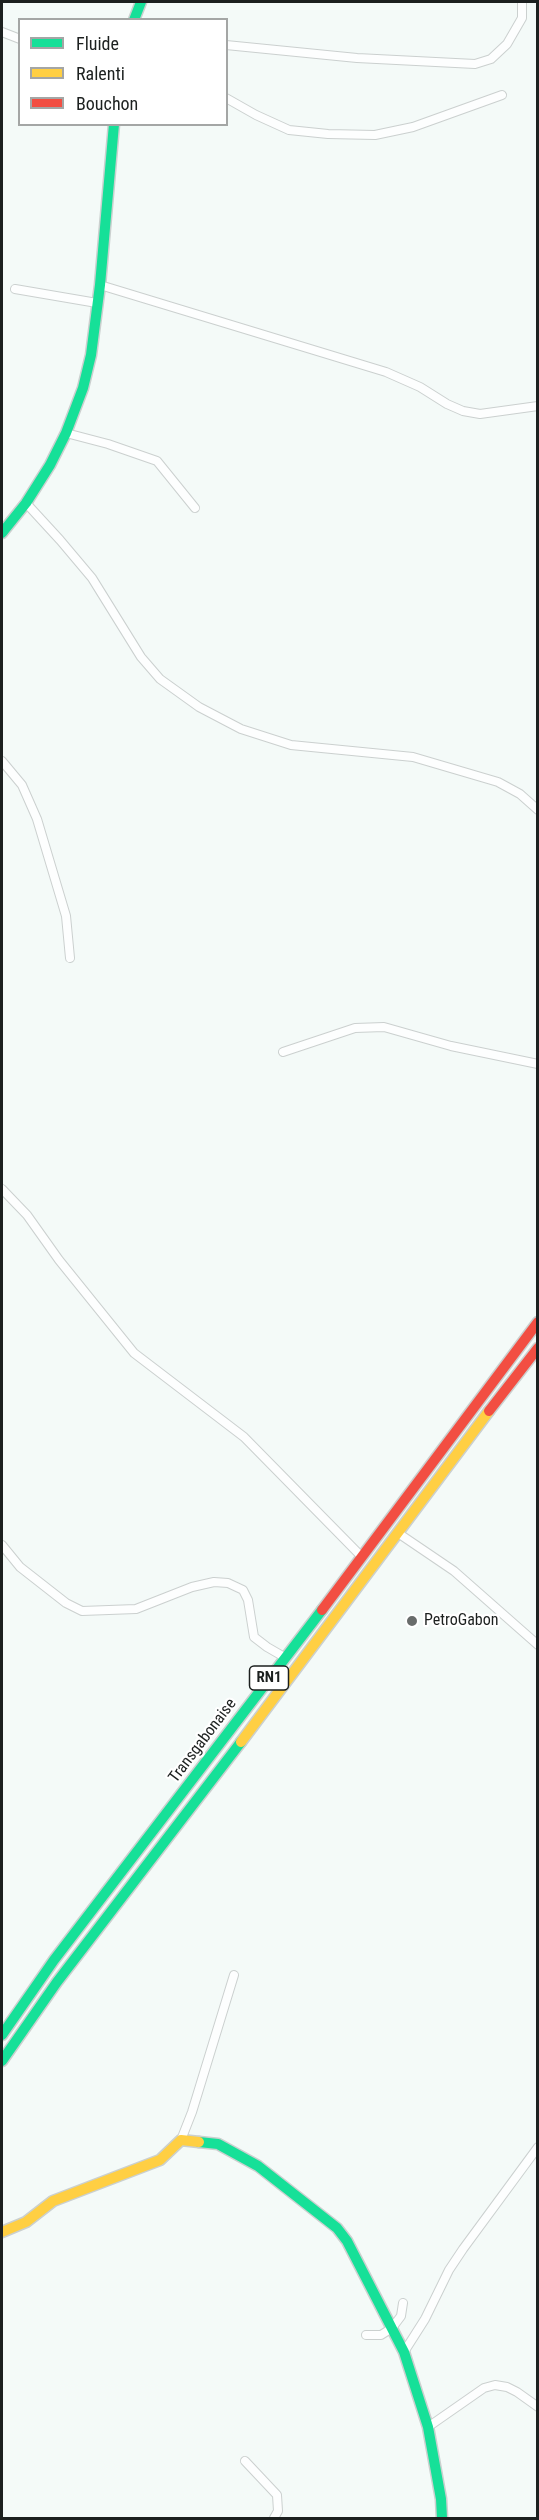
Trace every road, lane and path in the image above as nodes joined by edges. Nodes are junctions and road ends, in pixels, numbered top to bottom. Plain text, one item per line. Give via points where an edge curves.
1 (141, 2) edge
2 (522, 2) edge
3 (135, 18) edge
4 (2, 32) edge
5 (18, 38) edge
6 (228, 45) edge
7 (502, 94) dead end
8 (228, 99) edge
9 (114, 126) edge
10 (100, 285) junction
11 (15, 289) dead end
12 (97, 303) junction
13 (537, 406) edge
14 (66, 433) junction
15 (26, 503) junction
16 (195, 508) dead end
17 (2, 532) edge
18 (2, 761) edge
19 (537, 810) edge
20 (70, 958) dead end
21 (284, 1052) dead end
22 (537, 1064) edge
23 (2, 1189) edge
24 (537, 1322) edge
25 (537, 1348) edge
26 (398, 1533) junction
27 (2, 1545) edge
28 (361, 1556) junction
29 (537, 1646) edge
30 (286, 1658) junction
31 (234, 1974) dead end
32 (2, 2035) edge
33 (2, 2061) edge
34 (181, 2140) junction
35 (537, 2147) edge
36 (2, 2232) edge
37 (403, 2303) dead end
38 (392, 2328) junction
39 (366, 2335) dead end
40 (404, 2352) junction
41 (537, 2407) edge
42 (428, 2427) junction
43 (245, 2461) dead end
44 (274, 2518) edge
45 (442, 2518) edge

1 - 3 main road
2 - 6 street via 522,18 507,44 491,59 475,64 357,58
4 - 5 street
7 - 8 street via 413,127 375,135 290,130
9 - 10 main road
10 - 12 main road
10 - 13 street via 386,372 464,411 480,414
11 - 12 street
12 - 14 main road via 91,355
14 - 15 main road
14 - 16 street via 157,461
15 - 17 main road
15 - 19 street via 92,578 141,657 160,679 199,707 241,729 291,745 413,757 498,782 520,794
18 - 20 street via 22,784 37,819 66,916
21 - 22 street via 356,1028 384,1028
23 - 28 street via 27,1215 134,1353 244,1437
24 - 28 main road, Transgabonaise / RN1
25 - 26 main road, Transgabonaise / RN1
26 - 29 street via 454,1571
26 - 33 main road, Transgabonaise / RN1 via 57,1982
27 - 30 street via 20,1567 82,1611 136,1609 192,1587 228,1583 243,1590 248,1600 254,1637
28 - 30 main road, Transgabonaise / RN1
30 - 32 main road, Transgabonaise / RN1 via 54,1960
31 - 34 street
34 - 36 main road via 160,2160 53,2201 26,2222
34 - 38 main road via 210,2142 237,2153 328,2219 347,2241
35 - 40 street via 462,2249
37 - 38 street via 401,2316
38 - 39 street via 381,2335
38 - 40 main road
40 - 42 main road
41 - 42 street via 517,2392 495,2385 484,2388
42 - 45 main road
43 - 44 street via 277,2495 278,2511

